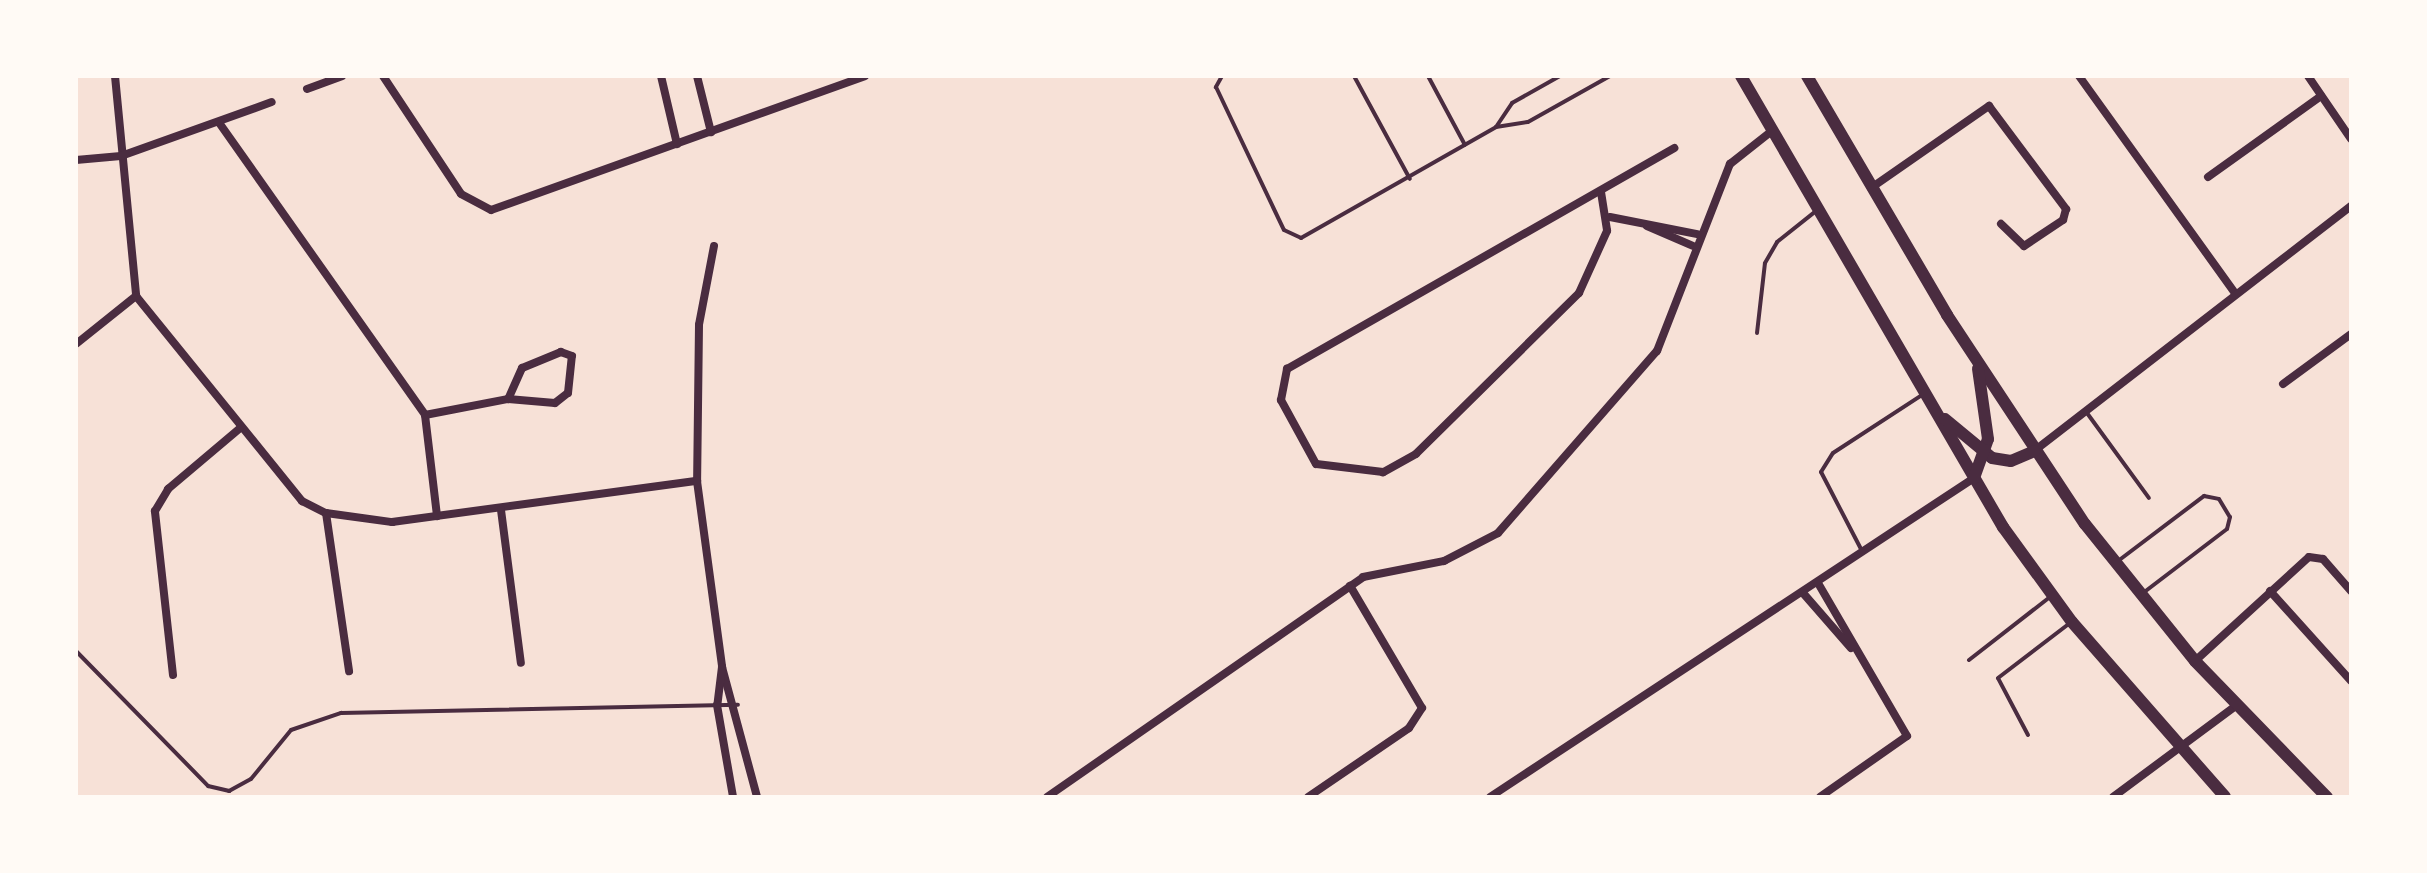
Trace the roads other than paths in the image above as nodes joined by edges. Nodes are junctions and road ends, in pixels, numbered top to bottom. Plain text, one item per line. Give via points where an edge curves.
1 (115, 76) edge
2 (342, 76) edge
3 (383, 76) edge
4 (661, 76) edge
5 (697, 76) edge
6 (865, 76) edge
7 (1222, 76) edge
8 (1354, 76) edge
9 (1428, 76) edge
10 (1560, 76) edge
11 (1741, 76) edge
12 (1807, 76) edge
13 (2079, 76) edge
14 (2308, 76) edge
15 (1607, 77) edge
16 (307, 89) dead end
17 (2321, 96) junction
18 (272, 102) dead end
19 (220, 124) junction
20 (1496, 127) junction
21 (1772, 131) junction
22 (711, 132) junction
23 (2351, 139) edge
24 (677, 144) junction
25 (1465, 145) junction
26 (1674, 148) dead end
27 (121, 156) junction
28 (76, 160) edge
29 (2208, 177) dead end
30 (1411, 179) junction
31 (1871, 188) junction
32 (1601, 192) junction
33 (2351, 206) edge
34 (1818, 209) junction
35 (1610, 217) junction
36 (2001, 224) dead end
37 (1647, 226) junction
38 (1697, 234) junction
39 (714, 246) dead end
40 (1693, 246) junction
41 (2235, 293) junction
42 (136, 296) junction
43 (1757, 333) dead end
44 (2351, 334) edge
45 (76, 344) edge
46 (1976, 362) junction
47 (2283, 384) dead end
48 (1925, 393) junction
49 (508, 399) junction
50 (1932, 405) junction
51 (2085, 411) junction
52 (425, 415) junction
53 (239, 429) junction
54 (2034, 451) junction
55 (1985, 455) junction
56 (1974, 478) junction
57 (697, 481) junction
58 (2149, 498) dead end
59 (501, 510) junction
60 (326, 513) junction
61 (437, 516) junction
62 (1863, 553) junction
63 (2116, 563) junction
64 (1818, 583) junction
65 (1350, 586) junction
66 (2270, 591) junction
67 (2351, 591) edge
68 (1803, 593) junction
69 (2141, 594) junction
70 (2051, 595) junction
71 (2072, 622) junction
72 (1851, 648) junction
73 (76, 651) edge
74 (1969, 660) dead end
75 (2195, 661) junction
76 (521, 663) dead end
77 (722, 667) junction
78 (349, 671) dead end
79 (173, 675) dead end
80 (2351, 681) edge
81 (717, 705) junction
82 (738, 705) junction
83 (2237, 705) junction
84 (2028, 735) dead end
85 (2180, 746) junction
86 (733, 797) edge
87 (757, 797) edge
88 (1047, 797) edge
89 (1308, 797) edge
90 (1490, 797) edge
91 (1820, 797) edge
92 (2113, 797) edge
93 (2224, 797) edge
94 (2327, 797) edge

1 - 27 street
2 - 16 street
3 - 24 street via 461,194 485,210
4 - 24 street
5 - 22 street
6 - 22 street
7 - 30 lane via 1216,87 1292,235 1310,236
8 - 30 lane
9 - 25 lane
10 - 20 lane via 1512,103
11 - 21 main road
12 - 31 main road
13 - 41 street
14 - 17 street
15 - 20 lane via 1528,122
17 - 23 street
17 - 29 street
18 - 19 street
19 - 27 street
19 - 52 street
20 - 25 lane
21 - 34 main road
21 - 38 street via 1730,164
22 - 24 street
25 - 30 lane
26 - 32 street
27 - 28 street
27 - 42 street
31 - 36 street via 1989,106 2066,209 2063,220 2024,246
31 - 46 main road
32 - 35 street
32 - 35 street via 1287,369 1281,400 1316,464 1383,472 1416,454 1579,293
33 - 41 street
34 - 43 lane via 1777,242 1765,263
34 - 48 main road
35 - 37 street
37 - 38 street
37 - 40 street
38 - 40 street
39 - 57 street via 699,325
40 - 65 street via 1657,351 1498,533 1468,553 1379,569
41 - 51 street
42 - 45 street
42 - 53 street
44 - 47 street
46 - 54 main road
46 - 55 main road
48 - 50 main road
48 - 62 lane via 1833,453 1821,472
49 - 49 street via 548,404 564,398 572,356 561,352 528,364
49 - 52 street
50 - 55 main road
50 - 56 main road
51 - 54 street
51 - 58 lane
52 - 61 street
53 - 60 street via 291,492
53 - 79 street via 168,489 155,511
54 - 55 main road via 2011,461
54 - 63 main road
55 - 56 main road
56 - 62 street
56 - 70 main road
57 - 59 street
57 - 77 street
59 - 61 street
59 - 76 street
60 - 61 street via 392,522
60 - 78 street
62 - 64 street
63 - 69 main road
63 - 69 lane via 2204,496 2219,499 2230,517 2227,529
64 - 68 street
64 - 72 street
65 - 88 street
65 - 89 street via 1422,708 1409,728
66 - 67 street via 2316,555
66 - 75 street
66 - 80 street
68 - 72 street
68 - 90 street
69 - 75 main road
70 - 71 main road
70 - 74 lane
71 - 84 lane via 1998,678
71 - 85 main road
72 - 91 street via 1907,736
73 - 81 lane via 208,786 229,791 251,779 291,730 341,713
75 - 83 main road
77 - 81 street
77 - 82 street
81 - 82 lane
81 - 86 street
82 - 87 street
83 - 85 street
83 - 94 main road
85 - 92 street
85 - 93 main road

